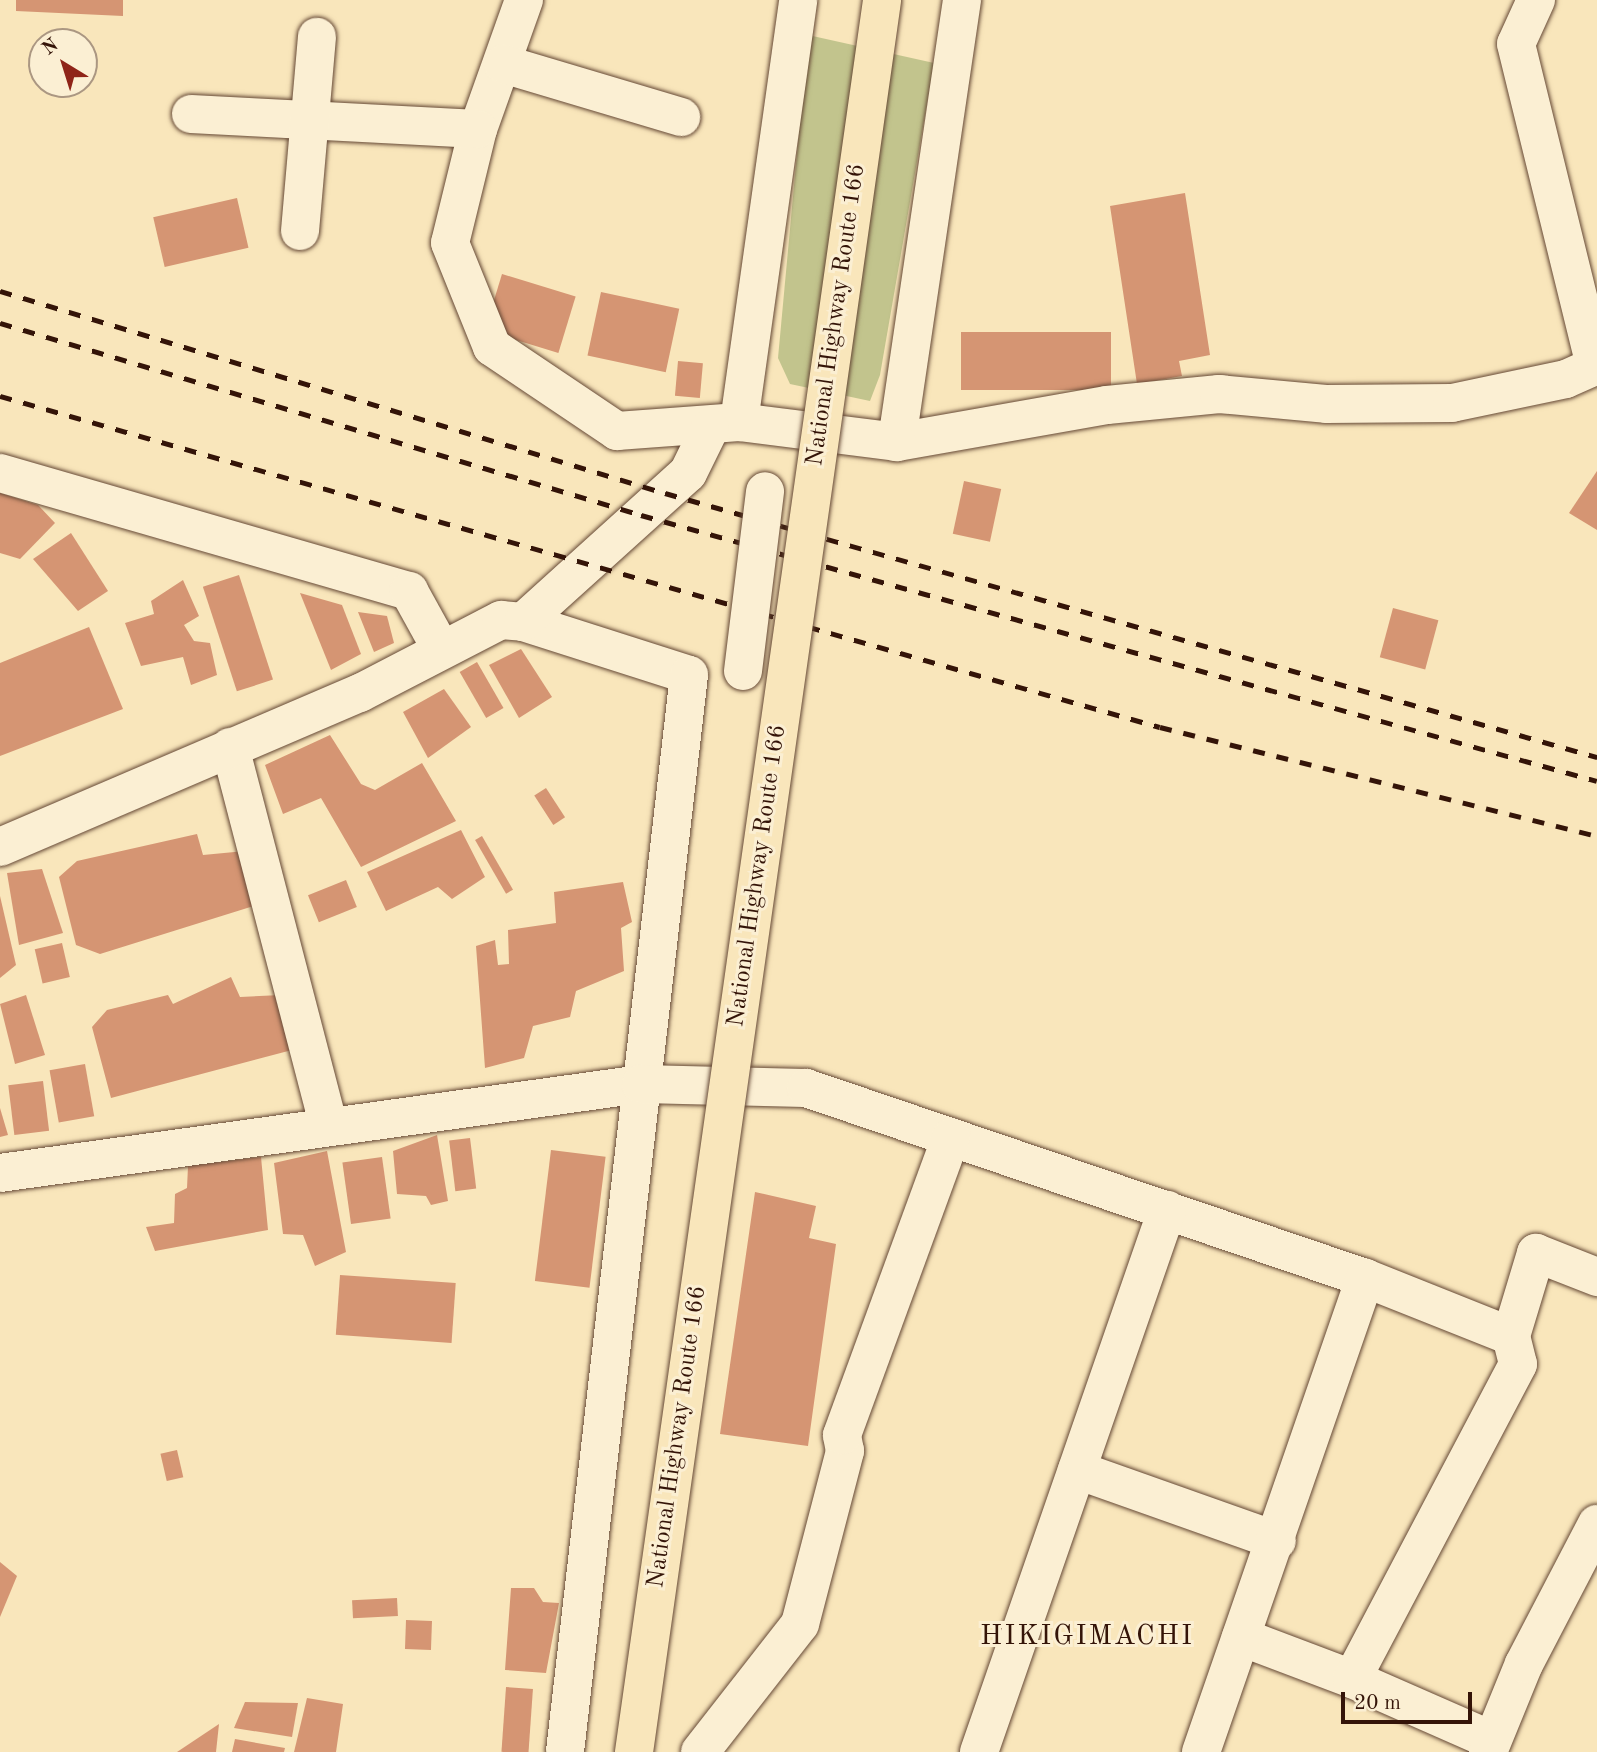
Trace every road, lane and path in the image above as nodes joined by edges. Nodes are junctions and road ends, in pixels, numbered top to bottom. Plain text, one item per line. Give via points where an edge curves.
1 (524, 0) edge
2 (798, 0) edge
3 (882, 0) edge
4 (962, 0) edge
5 (1536, 0) edge
6 (317, 37) dead end
7 (503, 64) junction
8 (191, 114) dead end
9 (310, 117) junction
10 (681, 117) dead end
11 (478, 129) junction
12 (300, 230) dead end
13 (1596, 366) edge
14 (724, 425) junction
15 (897, 442) junction
16 (0, 473) edge
17 (765, 491) dead end
18 (523, 622) junction
19 (441, 649) junction
20 (743, 671) dead end
21 (230, 747) junction
22 (0, 847) edge
23 (641, 1084) junction
24 (329, 1126) junction
25 (951, 1137) junction
26 (0, 1173) edge
27 (1167, 1210) junction
28 (1597, 1277) edge
29 (1365, 1278) junction
30 (1511, 1336) junction
31 (1077, 1470) junction
32 (1597, 1524) edge
33 (1277, 1541) junction
34 (1241, 1637) junction
35 (1352, 1679) junction
36 (1489, 1746) edge
37 (565, 1752) edge
38 (634, 1752) edge
39 (700, 1752) edge
40 (979, 1752) edge
41 (1201, 1752) edge

1 - 7 street
2 - 14 street
3 - 38 highway, National Highway Route 166, bridge
4 - 15 street
5 - 13 street via 1516,44
6 - 9 street
7 - 10 street
7 - 11 street
8 - 9 street
9 - 11 street
9 - 12 street
11 - 14 street via 450,243 492,347 617,431
13 - 15 street via 1566,379 1452,403 1326,404 1219,394 1107,405
14 - 15 street
14 - 18 street via 688,473
16 - 19 street via 409,591
17 - 20 street, bridge
18 - 19 street via 501,620
18 - 23 street via 689,675
19 - 21 street via 360,693
21 - 22 street
21 - 24 street
23 - 24 street
23 - 25 street via 806,1088
23 - 37 street
24 - 26 street
25 - 27 street
25 - 39 street via 842,1435 845,1451 800,1624
27 - 29 street
27 - 31 street
28 - 30 street via 1536,1253
29 - 30 street
29 - 33 street
30 - 35 street via 1518,1364
31 - 33 street
31 - 40 street
32 - 36 street
33 - 34 street
34 - 35 street
34 - 41 street
35 - 36 street

